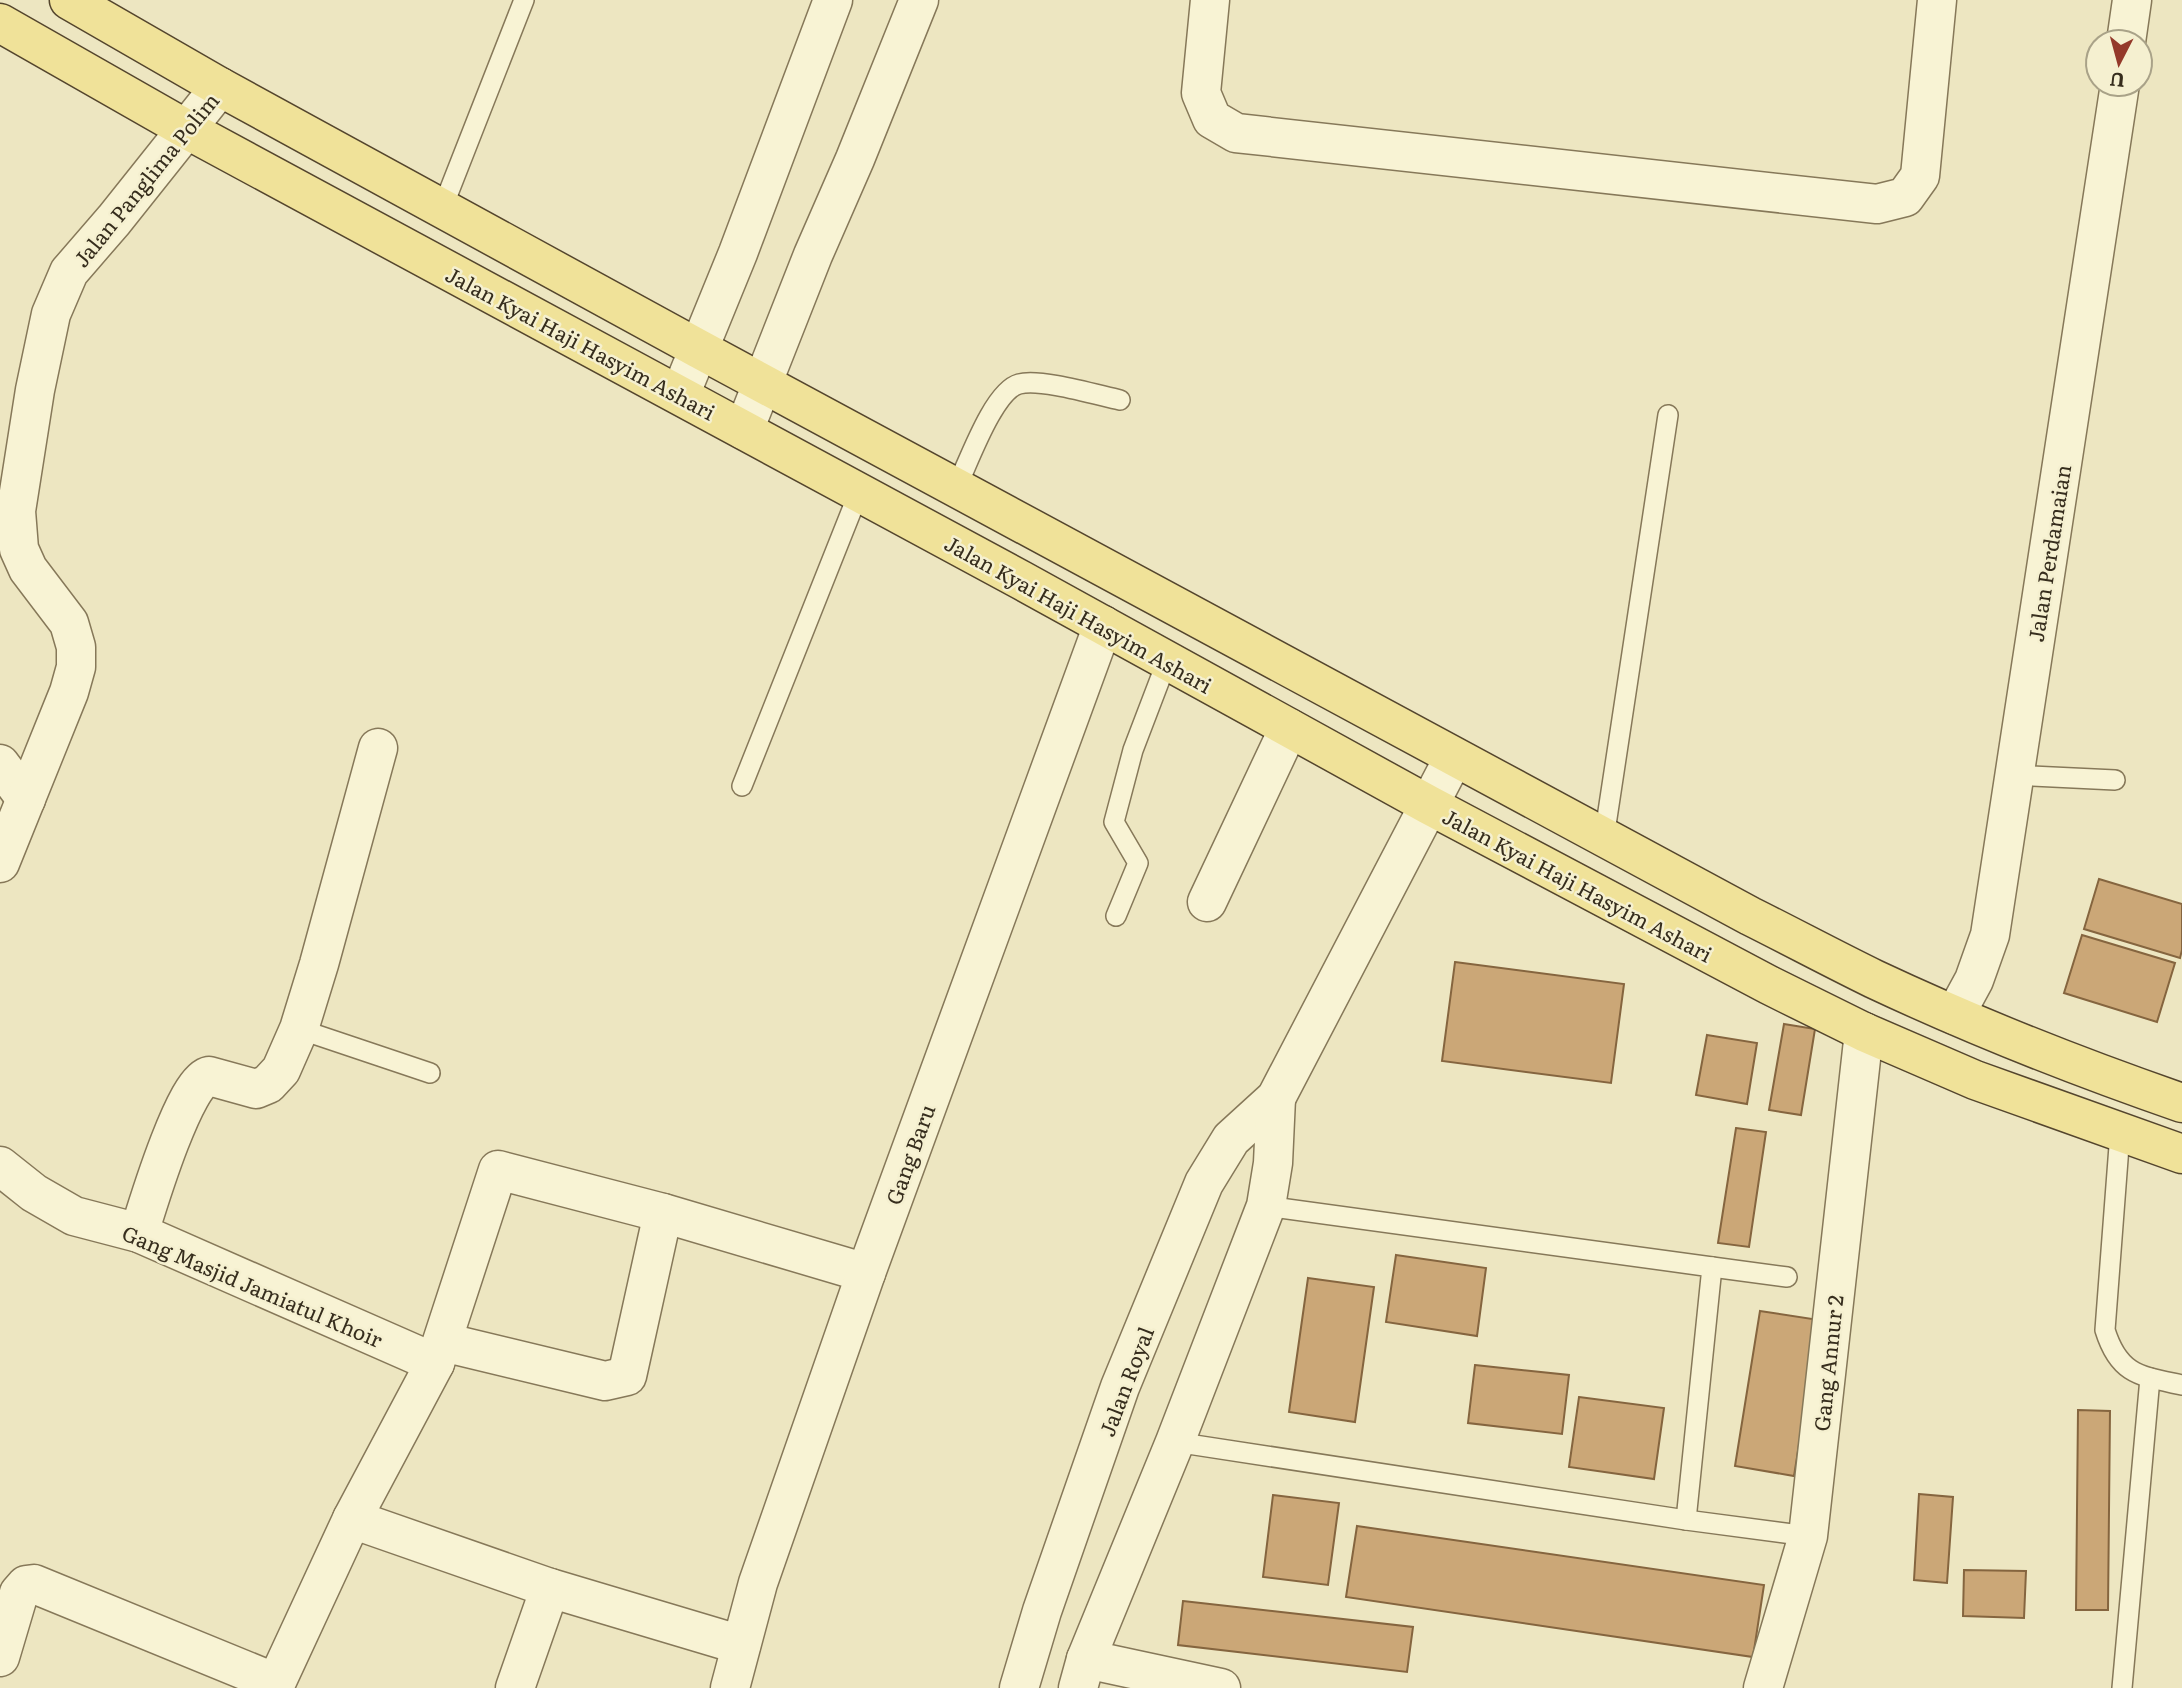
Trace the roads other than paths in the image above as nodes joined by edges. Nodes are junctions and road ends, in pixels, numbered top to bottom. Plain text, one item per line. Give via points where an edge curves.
1 (69, 0) edge
2 (524, 0) edge
3 (833, 0) edge
4 (919, 0) edge
5 (1210, 0) edge
6 (1937, 0) edge
7 (2133, 0) edge
8 (0, 23) edge
9 (2128, 28) edge
10 (220, 87) junction
11 (2118, 98) edge
12 (186, 129) junction
13 (442, 209) junction
14 (699, 349) junction
15 (763, 383) junction
16 (680, 395) junction
17 (1120, 400) dead end
18 (1668, 415) dead end
19 (744, 430) junction
20 (956, 488) junction
21 (859, 492) junction
22 (1103, 625) junction
23 (1167, 661) junction
24 (1289, 728) junction
25 (378, 748) dead end
26 (1454, 757) junction
27 (0, 764) edge
28 (2014, 775) junction
29 (2115, 780) dead end
30 (742, 786) dead end
31 (26, 799) junction
32 (1429, 805) junction
33 (1604, 838) junction
34 (0, 863) edge
35 (1206, 902) dead end
36 (1116, 916) dead end
37 (1955, 1015) junction
38 (299, 1029) junction
39 (1864, 1032) junction
40 (430, 1073) dead end
41 (1276, 1098) junction
42 (2182, 1103) edge
43 (2120, 1133) junction
44 (2182, 1154) edge
45 (0, 1166) edge
46 (1266, 1206) junction
47 (663, 1213) junction
48 (139, 1233) junction
49 (1712, 1267) junction
50 (866, 1273) junction
51 (1787, 1277) dead end
52 (439, 1353) junction
53 (2150, 1378) junction
54 (2182, 1385) edge
55 (1175, 1442) junction
56 (352, 1519) junction
57 (1686, 1520) junction
58 (1808, 1536) junction
59 (550, 1588) junction
60 (741, 1645) junction
61 (0, 1657) edge
62 (1082, 1674) edge
63 (278, 1686) edge
64 (514, 1688) edge
65 (730, 1688) edge
66 (1019, 1688) edge
67 (1221, 1688) edge
68 (1763, 1688) edge
69 (2122, 1688) edge

1 - 10 main road
2 - 13 lane
3 - 14 street
4 - 15 street
5 - 6 street via 1201,93 1212,119 1236,133 1877,204 1905,197 1920,176
7 - 9 street
8 - 12 main road, Jalan Kyai Haji Hasyim Ashari
10 - 12 street, Jalan Panglima Polim
10 - 13 main road
11 - 28 street, Jalan Perdamaian
12 - 16 main road, Jalan Kyai Haji Hasyim Ashari
12 - 31 street, Jalan Panglima Polim via 69,272 51,314 16,511 19,549 28,569 69,623 76,667
13 - 14 main road
14 - 15 main road
14 - 16 street
15 - 19 street
15 - 20 main road
16 - 19 main road, Jalan Kyai Haji Hasyim Ashari
17 - 20 lane via 1039,384 1009,388 996,404
18 - 33 lane
19 - 21 main road, Jalan Kyai Haji Hasyim Ashari
20 - 26 main road
21 - 22 main road, Jalan Kyai Haji Hasyim Ashari
21 - 30 lane
22 - 23 main road, Jalan Kyai Haji Hasyim Ashari
22 - 50 street, Gang Baru
23 - 24 main road, Jalan Kyai Haji Hasyim Ashari
23 - 36 lane via 1133,750 1114,822 1138,863
24 - 32 main road, Jalan Kyai Haji Hasyim Ashari
24 - 35 street
25 - 38 street
26 - 32 street, Jalan Royal
26 - 33 main road
27 - 31 street
28 - 29 lane
28 - 37 street, Jalan Perdamaian via 1990,935
31 - 34 street, Jalan Panglima Polim
32 - 39 main road, Jalan Kyai Haji Hasyim Ashari
32 - 41 street, Jalan Royal
33 - 37 main road via 1811,947
37 - 42 main road
38 - 40 lane
38 - 48 street via 281,1070 268,1084 256,1089 209,1076 199,1081 180,1116
39 - 43 main road, Jalan Kyai Haji Hasyim Ashari via 1975,1080
39 - 58 street, Gang Annur 2
41 - 46 street, Jalan Royal
41 - 66 street, Jalan Royal via 1231,1139 1204,1184 1121,1387
43 - 44 main road, Jalan Kyai Haji Hasyim Ashari
43 - 53 lane via 2105,1330 2111,1351 2122,1365
45 - 48 street, Gang Masjid Jamiatul Khoir via 74,1216
46 - 49 lane
46 - 55 street, Jalan Royal
47 - 50 street
47 - 52 street, Gang Masjid Jamiatul Khoir via 627,1376 605,1381
47 - 52 street via 499,1170
48 - 52 street, Gang Masjid Jamiatul Khoir
49 - 51 lane
49 - 57 lane
50 - 60 street, Gang Baru via 758,1583
52 - 56 street
53 - 54 lane
53 - 69 lane
55 - 57 lane
55 - 62 street, Jalan Royal
56 - 59 street
56 - 63 street
57 - 58 lane
58 - 68 street, Gang Annur 2
59 - 60 street
59 - 64 street
60 - 65 street, Gang Baru
61 - 63 street via 19,1593 34,1584
62 - 67 street

